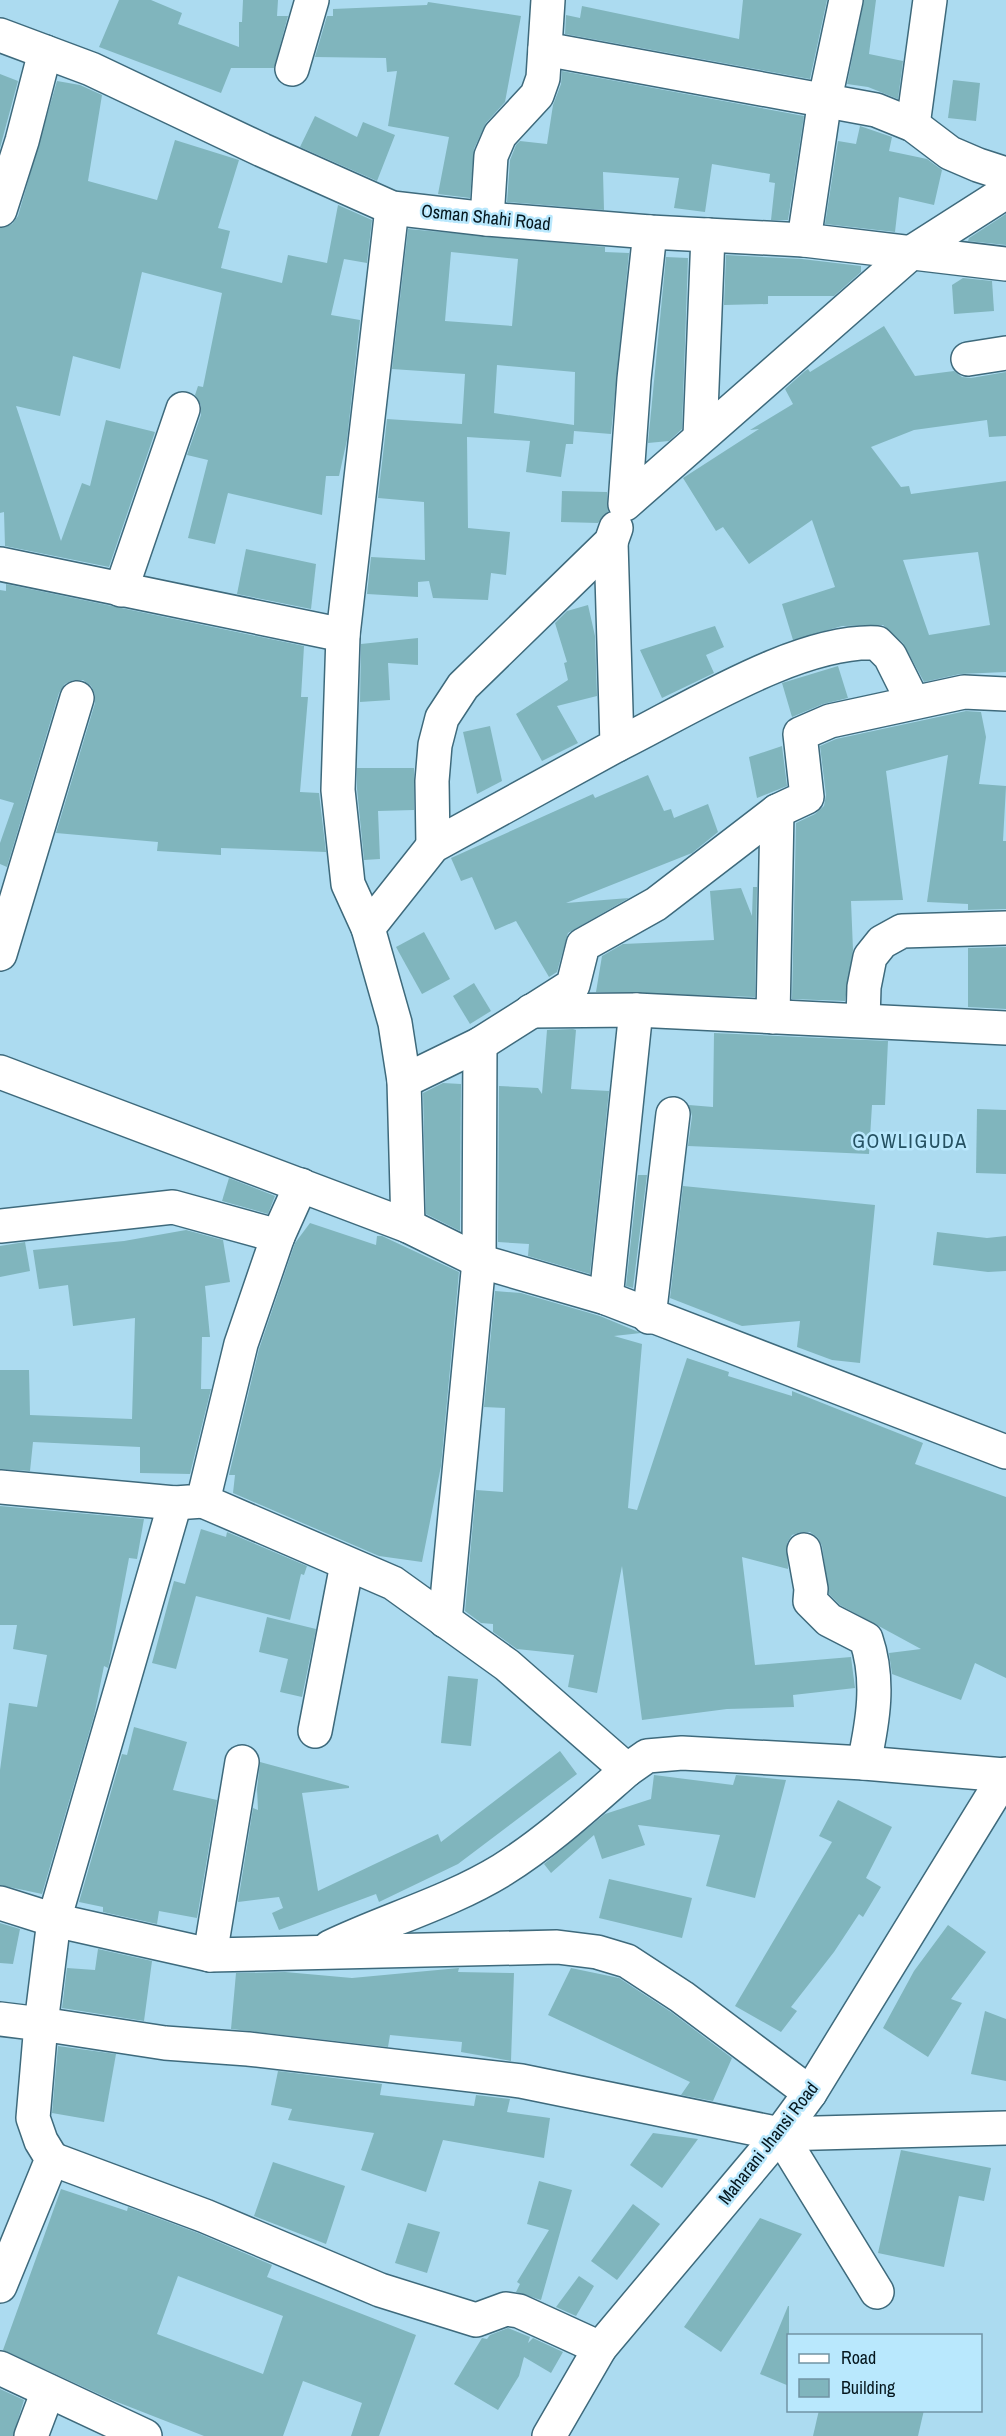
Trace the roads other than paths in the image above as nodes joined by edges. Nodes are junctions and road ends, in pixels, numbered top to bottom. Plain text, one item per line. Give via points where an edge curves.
1 (312, 0) edge
2 (548, 0) edge
3 (846, 0) edge
4 (930, 0) edge
5 (0, 35) edge
6 (545, 49) junction
7 (45, 52) junction
8 (291, 69) dead end
9 (825, 99) junction
10 (913, 125) junction
11 (1006, 174) edge
12 (1006, 192) edge
13 (392, 208) junction
14 (0, 210) edge
15 (487, 219) junction
16 (650, 232) junction
17 (708, 235) junction
18 (804, 240) junction
19 (912, 252) junction
20 (1006, 264) edge
21 (1006, 352) edge
22 (969, 359) dead end
23 (183, 409) dead end
24 (700, 437) junction
25 (625, 504) junction
26 (612, 542) junction
27 (0, 564) edge
28 (121, 590) junction
29 (343, 635) junction
30 (1006, 694) edge
31 (77, 698) dead end
32 (913, 702) junction
33 (618, 745) junction
34 (777, 811) junction
35 (433, 846) junction
36 (368, 928) junction
37 (1006, 928) edge
38 (0, 954) edge
39 (636, 1010) junction
40 (529, 1011) junction
41 (773, 1017) junction
42 (863, 1020) junction
43 (1006, 1028) edge
44 (480, 1044) junction
45 (0, 1072) edge
46 (404, 1081) junction
47 (674, 1114) dead end
48 (301, 1185) junction
49 (0, 1226) edge
50 (408, 1226) junction
51 (278, 1236) junction
52 (479, 1261) junction
53 (606, 1298) junction
54 (649, 1317) junction
55 (1006, 1452) edge
56 (0, 1487) edge
57 (189, 1502) junction
58 (804, 1550) dead end
59 (347, 1564) junction
60 (445, 1621) junction
61 (315, 1731) dead end
62 (242, 1762) dead end
63 (864, 1763) junction
64 (627, 1770) junction
65 (1006, 1775) edge
66 (0, 1903) edge
67 (54, 1920) junction
68 (320, 1952) junction
69 (210, 1955) junction
70 (0, 2019) edge
71 (41, 2024) junction
72 (810, 2093) junction
73 (1006, 2128) edge
74 (780, 2134) junction
75 (52, 2159) junction
76 (0, 2286) edge
77 (878, 2292) dead end
78 (600, 2348) junction
79 (0, 2368) edge
80 (48, 2391) junction
81 (31, 2436) edge
82 (146, 2436) edge
83 (549, 2436) edge

1 - 8 street
2 - 6 street
3 - 9 street
4 - 10 street
5 - 7 street, Osman Shahi Road
6 - 9 street
6 - 15 street via 537,95 500,135 491,156
7 - 13 street, Osman Shahi Road via 91,69
7 - 14 street
9 - 10 street via 876,110
9 - 18 street
10 - 11 street via 950,153
12 - 19 street
13 - 15 street, Osman Shahi Road
13 - 29 street
15 - 16 street, Osman Shahi Road
16 - 17 street, Osman Shahi Road
16 - 25 street
17 - 18 street, Osman Shahi Road
17 - 24 street
18 - 19 street, Osman Shahi Road
19 - 20 street, Osman Shahi Road
19 - 24 street
21 - 22 street
23 - 28 street
24 - 25 street
25 - 26 street
26 - 33 street
26 - 35 street via 463,686 442,718 432,780
27 - 28 street
28 - 29 street
29 - 36 street via 338,790 348,884
30 - 32 street via 964,692
31 - 38 street
32 - 33 street via 890,656 877,643 858,642 782,662
32 - 34 street via 830,721 800,734 807,797
33 - 35 street
34 - 40 street via 656,904 583,945 573,985
34 - 41 street
35 - 36 street
36 - 46 street via 395,1023
37 - 42 street via 902,931 882,942 870,957
39 - 40 street
39 - 41 street
39 - 53 street
40 - 44 street
41 - 42 street
42 - 43 street
44 - 46 street
44 - 52 street
45 - 48 street
46 - 50 street
47 - 54 street
48 - 50 street
48 - 51 street
49 - 51 street via 173,1207
50 - 52 street
51 - 57 street
52 - 53 street
52 - 60 street
53 - 54 street
54 - 55 street
56 - 57 street
57 - 59 street
57 - 67 street
58 - 63 street via 810,1601 829,1620 866,1639 874,1662 873,1722
59 - 60 street via 393,1583
59 - 61 street
60 - 64 street via 507,1665
62 - 69 street
63 - 64 street via 682,1753 647,1756
63 - 65 street
64 - 68 street via 554,1833 501,1870 460,1892
65 - 72 street, Maharani Jhansi Road
66 - 67 street
67 - 69 street
67 - 71 street
68 - 69 street
68 - 72 street via 557,1947 597,1952 627,1961 682,1997
70 - 71 street
71 - 74 street via 165,2043 521,2081
71 - 75 street via 33,2118
72 - 74 street, Maharani Jhansi Road
73 - 74 street
74 - 77 street
74 - 78 street, Maharani Jhansi Road
75 - 76 street
75 - 78 street via 205,2216 380,2290 476,2320 506,2309 519,2311
78 - 83 street, Maharani Jhansi Road
79 - 80 street
80 - 81 street
80 - 82 street

